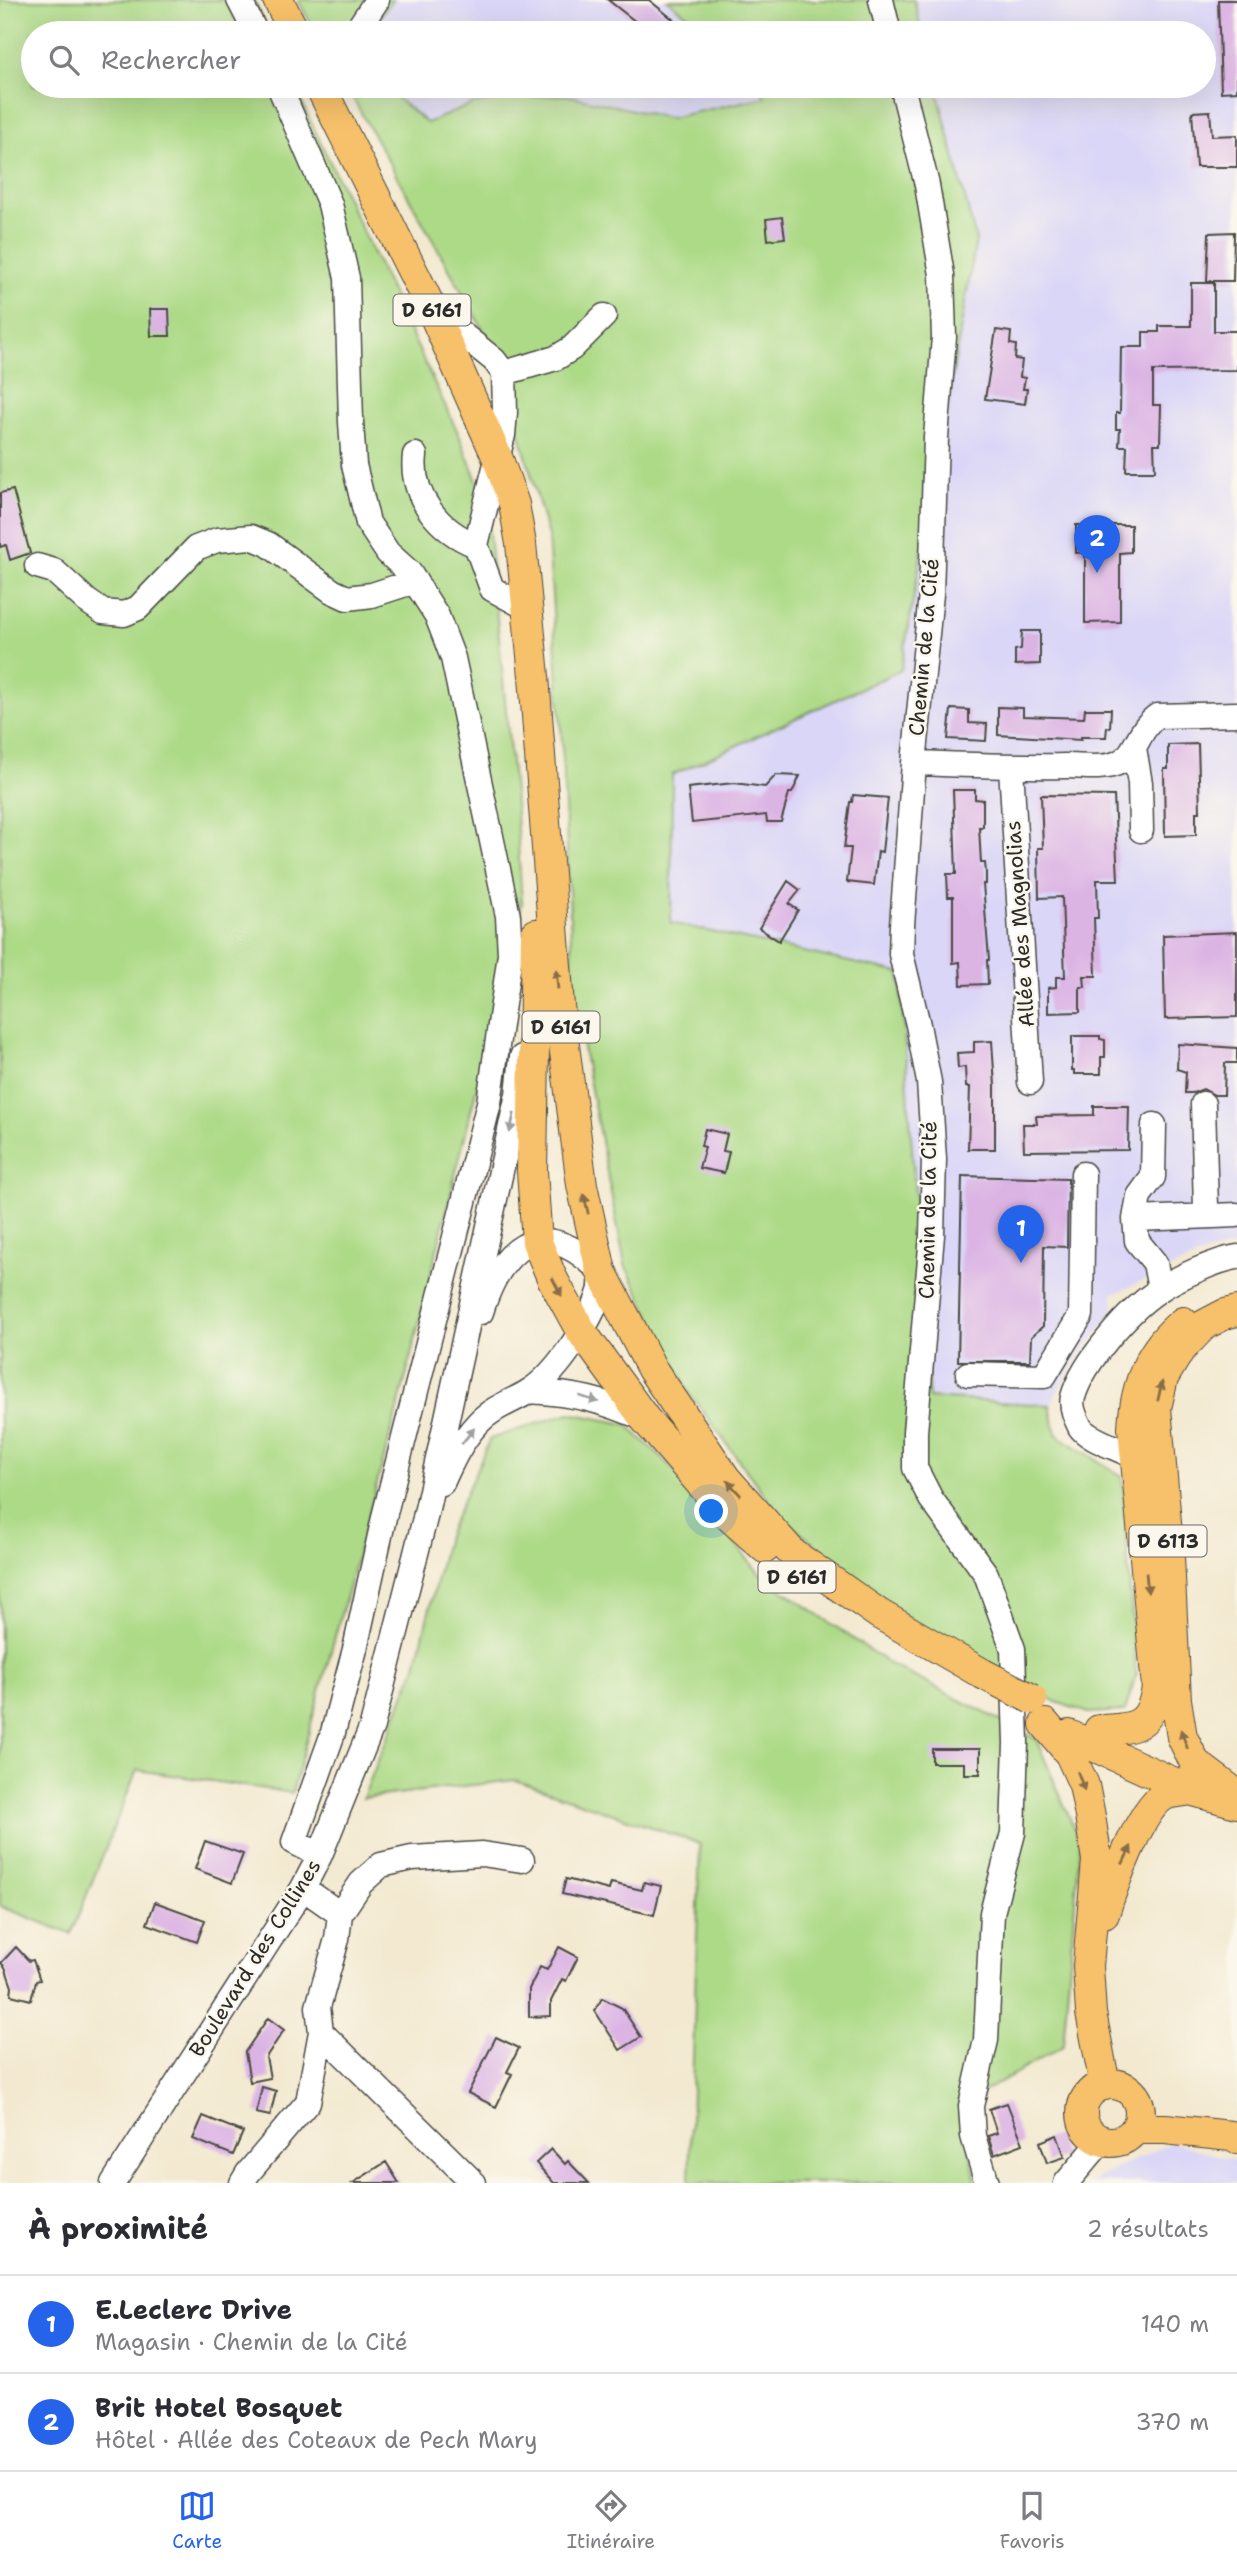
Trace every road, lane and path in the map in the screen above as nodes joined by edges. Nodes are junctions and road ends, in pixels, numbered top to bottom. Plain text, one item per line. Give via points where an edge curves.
1 (239, 0) edge
2 (266, 0) edge
3 (278, 0) edge
4 (377, 0) edge
5 (881, 0) edge
6 (250, 21) edge
7 (263, 21) edge
8 (289, 21) edge
9 (363, 21) edge
10 (886, 21) edge
11 (284, 98) edge
12 (326, 98) edge
13 (905, 98) edge
14 (432, 310) junction
15 (604, 316) dead end
16 (504, 373) junction
17 (415, 455) dead end
18 (498, 458) junction
19 (476, 545) junction
20 (37, 566) dead end
21 (415, 581) junction
22 (527, 608) junction
23 (1237, 714) edge
24 (1134, 748) junction
25 (914, 763) junction
26 (1011, 767) junction
27 (540, 780) junction
28 (1141, 830) dead end
29 (536, 934) junction
30 (1030, 1082) dead end
31 (1202, 1104) dead end
32 (1154, 1125) dead end
33 (1083, 1174) dead end
34 (1225, 1216) edge
35 (1135, 1219) junction
36 (537, 1241) junction
37 (1237, 1257) edge
38 (601, 1271) junction
39 (1160, 1289) junction
40 (1237, 1297) edge
41 (1237, 1311) edge
42 (581, 1331) junction
43 (1067, 1338) junction
44 (459, 1356) junction
45 (1093, 1356) junction
46 (968, 1374) dead end
47 (529, 1391) junction
48 (645, 1419) junction
49 (1144, 1440) junction
50 (425, 1518) junction
51 (984, 1682) junction
52 (1035, 1713) junction
53 (1099, 1730) junction
54 (1190, 1790) junction
55 (1234, 1794) edge
56 (320, 1855) junction
57 (522, 1860) dead end
58 (303, 1888) junction
59 (340, 1914) junction
60 (1088, 1966) junction
61 (321, 2032) junction
62 (1105, 2085) junction
63 (1137, 2117) junction
64 (1237, 2122) edge
65 (1097, 2138) junction
66 (1237, 2139) edge
67 (483, 2180) edge
68 (1068, 2182) edge
69 (113, 2183) edge
70 (242, 2183) edge
71 (987, 2183) edge

1 - 6 street
2 - 7 street
3 - 8 main road
4 - 9 street
5 - 10 street
11 - 21 street via 330,204 347,278 354,465 368,523
12 - 14 main road, D 6161
13 - 25 street, Chemin de la Cité via 927,185 942,275 944,337 931,594
14 - 16 street
14 - 18 main road, D 6161
15 - 16 street via 556,358
16 - 18 street via 505,412
17 - 19 street via 413,470 421,497 440,523
18 - 19 street
18 - 22 main road, D 6161 via 514,504
19 - 22 street via 492,589
20 - 21 street via 54,570 103,612 124,614 138,608 196,548 217,540 259,540 347,598
21 - 56 street via 437,616 453,659 508,916 510,954 489,1102 355,1649 332,1735 294,1842
22 - 27 main road, D 6161
23 - 24 street via 1157,716 1146,723
24 - 26 street via 1119,763 1104,766
24 - 28 street
25 - 26 street
25 - 71 street, Chemin de la Cité via 901,954 929,1082 934,1159 915,1468 931,1499 986,1574 1013,1649 1013,1833 992,1913 986,2040 971,2106 973,2136
26 - 30 street, Allée des Magnolias
27 - 29 main road, D 6161
38 -> 27 main road, D 6161 via 582,1185 569,1087
29 - 36 main road, D 6161 via 532,1171
29 -> 44 street via 518,1094
31 - 34 street via 1206,1208
32 - 35 street via 1153,1177 1139,1196
33 - 43 street via 1081,1315
34 - 35 street
35 - 39 street via 1138,1241 1155,1263
36 - 38 street via 569,1247
36 -> 42 main road, D 6161
36 - 44 street via 516,1250 501,1266 471,1340
37 - 39 street
38 - 42 street via 600,1292
51 -> 38 main road, D 6161 via 793,1554 726,1479 652,1369
39 - 45 street
40 - 49 main road, D 6113 via 1188,1318 1152,1355 1134,1407
49 -> 41 main road, D 6113 via 1163,1378 1179,1351 1204,1325
42 - 47 street via 549,1376
42 - 48 main road, D 6161
43 - 45 street
43 - 46 street via 1044,1376
44 - 50 street
45 - 49 street via 1072,1398 1074,1414 1085,1433
47 -> 48 street via 572,1394
50 -> 47 street via 459,1447 480,1421
48 - 51 main road, D 6161 via 729,1516 799,1579 867,1629
49 -> 53 main road, D 6113 via 1157,1687 1154,1706 1142,1721 1127,1730
55 -> 49 main road, D 6113 via 1195,1763 1182,1737 1169,1557
50 - 56 street, Boulevard des Collines via 372,1726
51 - 52 main road, D 6161
52 - 53 main road, D 6161
52 - 54 main road, D 6161
52 -> 60 main road via 1070,1754 1084,1785 1097,1860
53 - 55 main road, D 6161
54 - 55 main road
60 -> 54 main road via 1113,1883 1149,1810 1164,1795
56 - 58 street, Boulevard des Collines
57 - 59 street via 482,1854 412,1858 382,1865 361,1882
58 - 59 street
58 - 69 street, Boulevard des Collines
59 - 61 street via 318,2007
60 - 62 main road via 1091,2013
61 - 67 street
61 - 70 street via 308,2102
62 - 63 main road via 1129,2091
62 - 65 main road via 1089,2095 1082,2114 1089,2132
63 - 64 main road via 1159,2114 1196,2122
63 - 65 main road via 1129,2136 1114,2142
63 - 66 main road via 1165,2129
65 - 68 street via 1094,2150

